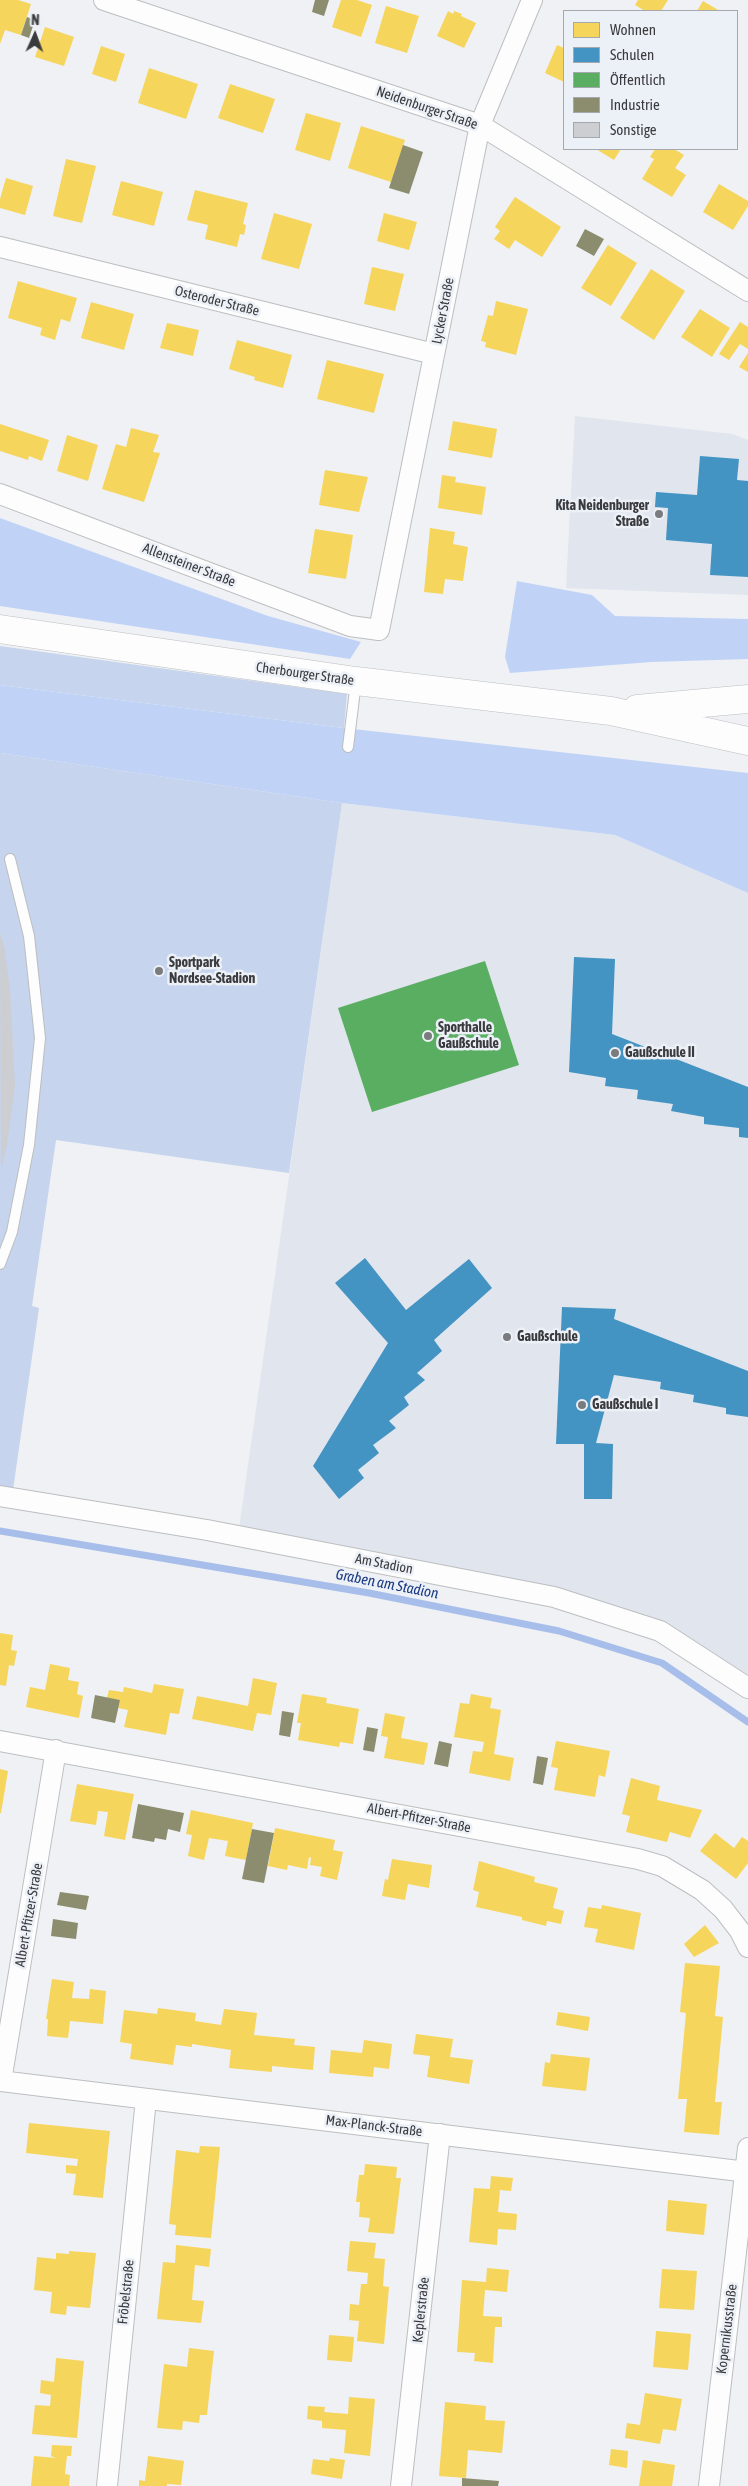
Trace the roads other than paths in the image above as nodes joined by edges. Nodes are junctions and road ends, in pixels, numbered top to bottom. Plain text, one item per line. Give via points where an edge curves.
1 (104, 0) edge
2 (532, 0) edge
3 (480, 125) junction
4 (0, 247) edge
5 (748, 291) edge
6 (434, 354) junction
7 (0, 494) edge
8 (0, 629) edge
9 (379, 630) joint
10 (356, 681) junction
11 (748, 699) edge
12 (611, 711) junction
13 (748, 726) edge
14 (748, 741) edge
15 (348, 747) dead end
16 (10, 859) dead end
17 (0, 1264) edge
18 (0, 1496) edge
19 (748, 1688) edge
20 (0, 1741) edge
21 (56, 1750) junction
22 (748, 1947) edge
23 (0, 2081) edge
24 (146, 2099) junction
25 (440, 2134) junction
26 (748, 2148) edge
27 (747, 2172) edge
28 (107, 2486) edge
29 (402, 2486) edge
30 (709, 2486) edge

1 - 3 street, Neidenburger Straße
2 - 3 street, Lycker Straße
3 - 5 street, Neidenburger Straße
3 - 6 street, Lycker Straße
4 - 6 street, Osteroder Straße
6 - 9 street, Lycker Straße
7 - 9 street, Allensteiner Straße via 350,626
8 - 10 main road, Cherbourger Straße
10 - 12 main road, Cherbourger Straße
10 - 15 lane
11 - 12 main road, Cherbourger Straße
12 - 13 main road
12 - 14 main road, Cherbourger Straße
16 - 17 lane via 29,936 40,1038 29,1145 12,1232
18 - 19 street, Am Stadion via 207,1530 554,1597 660,1631
20 - 21 street, Albert-Pfitzer-Straße
21 - 22 street, Albert-Pfitzer-Straße via 638,1859 662,1866 702,1890 723,1909
21 - 23 street, Albert-Pfitzer-Straße
23 - 24 street, Max-Planck-Straße
24 - 25 street, Max-Planck-Straße
24 - 28 street, Fröbelstraße
25 - 27 street, Max-Planck-Straße
25 - 29 street, Keplerstraße
26 - 27 street
27 - 30 street, Kopernikusstraße

